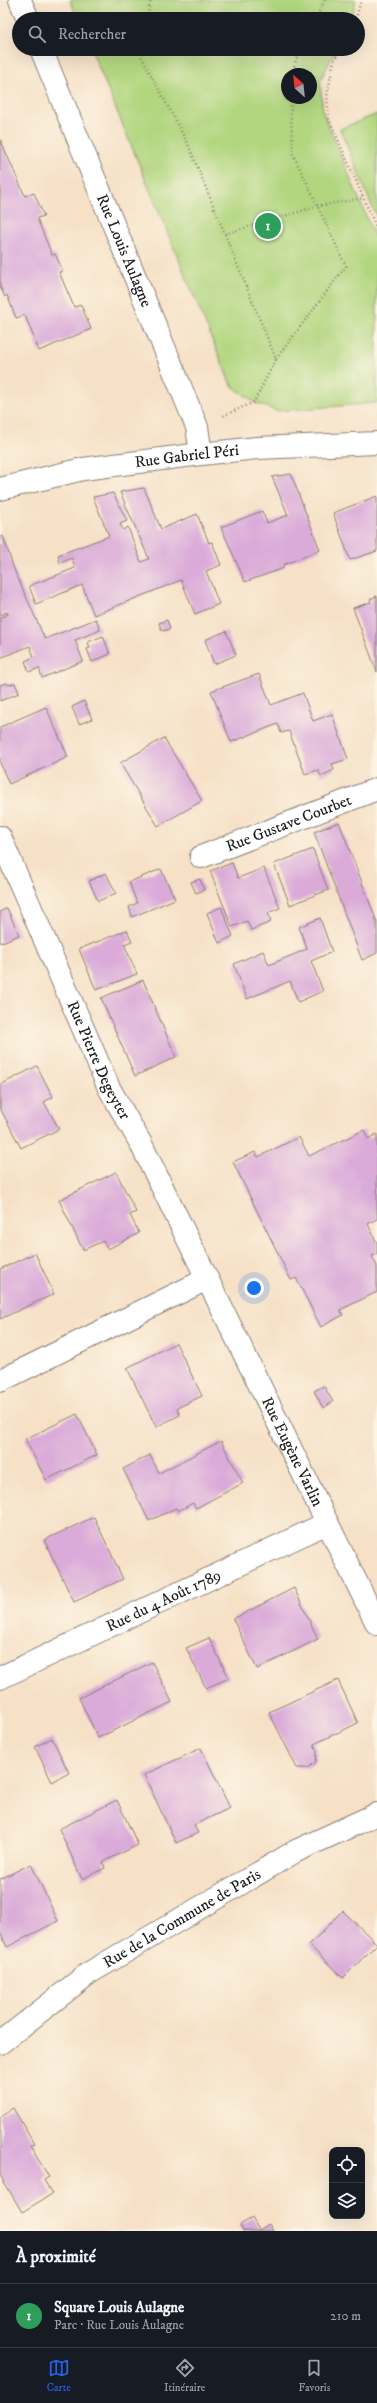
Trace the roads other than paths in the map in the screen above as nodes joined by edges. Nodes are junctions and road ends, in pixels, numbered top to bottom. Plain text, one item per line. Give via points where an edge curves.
1 (20, 0) edge
2 (25, 12) edge
3 (44, 56) edge
4 (377, 442) edge
5 (201, 454) junction
6 (0, 489) edge
7 (377, 789) edge
8 (0, 837) edge
9 (201, 857) dead end
10 (207, 1279) junction
11 (0, 1381) edge
12 (327, 1523) junction
13 (377, 1624) edge
14 (0, 1678) edge
15 (377, 1814) edge
16 (0, 2043) edge

1 - 2 street
3 - 5 street, Rue Louis Aulagne via 197,427
4 - 5 street, Rue Gabriel Péri via 257,448
5 - 6 street, Rue Gabriel Péri via 83,469
7 - 9 street, Rue Gustave Courbet
8 - 10 street, Rue Pierre Degeyter via 109,1088 140,1142
10 - 11 street
10 - 12 street, Rue Eugène Varlin
12 - 13 street, Rue Eugène Varlin
12 - 14 street, Rue du 4 Août 1789
15 - 16 street, Rue de la Commune de Paris via 296,1851 89,1973

